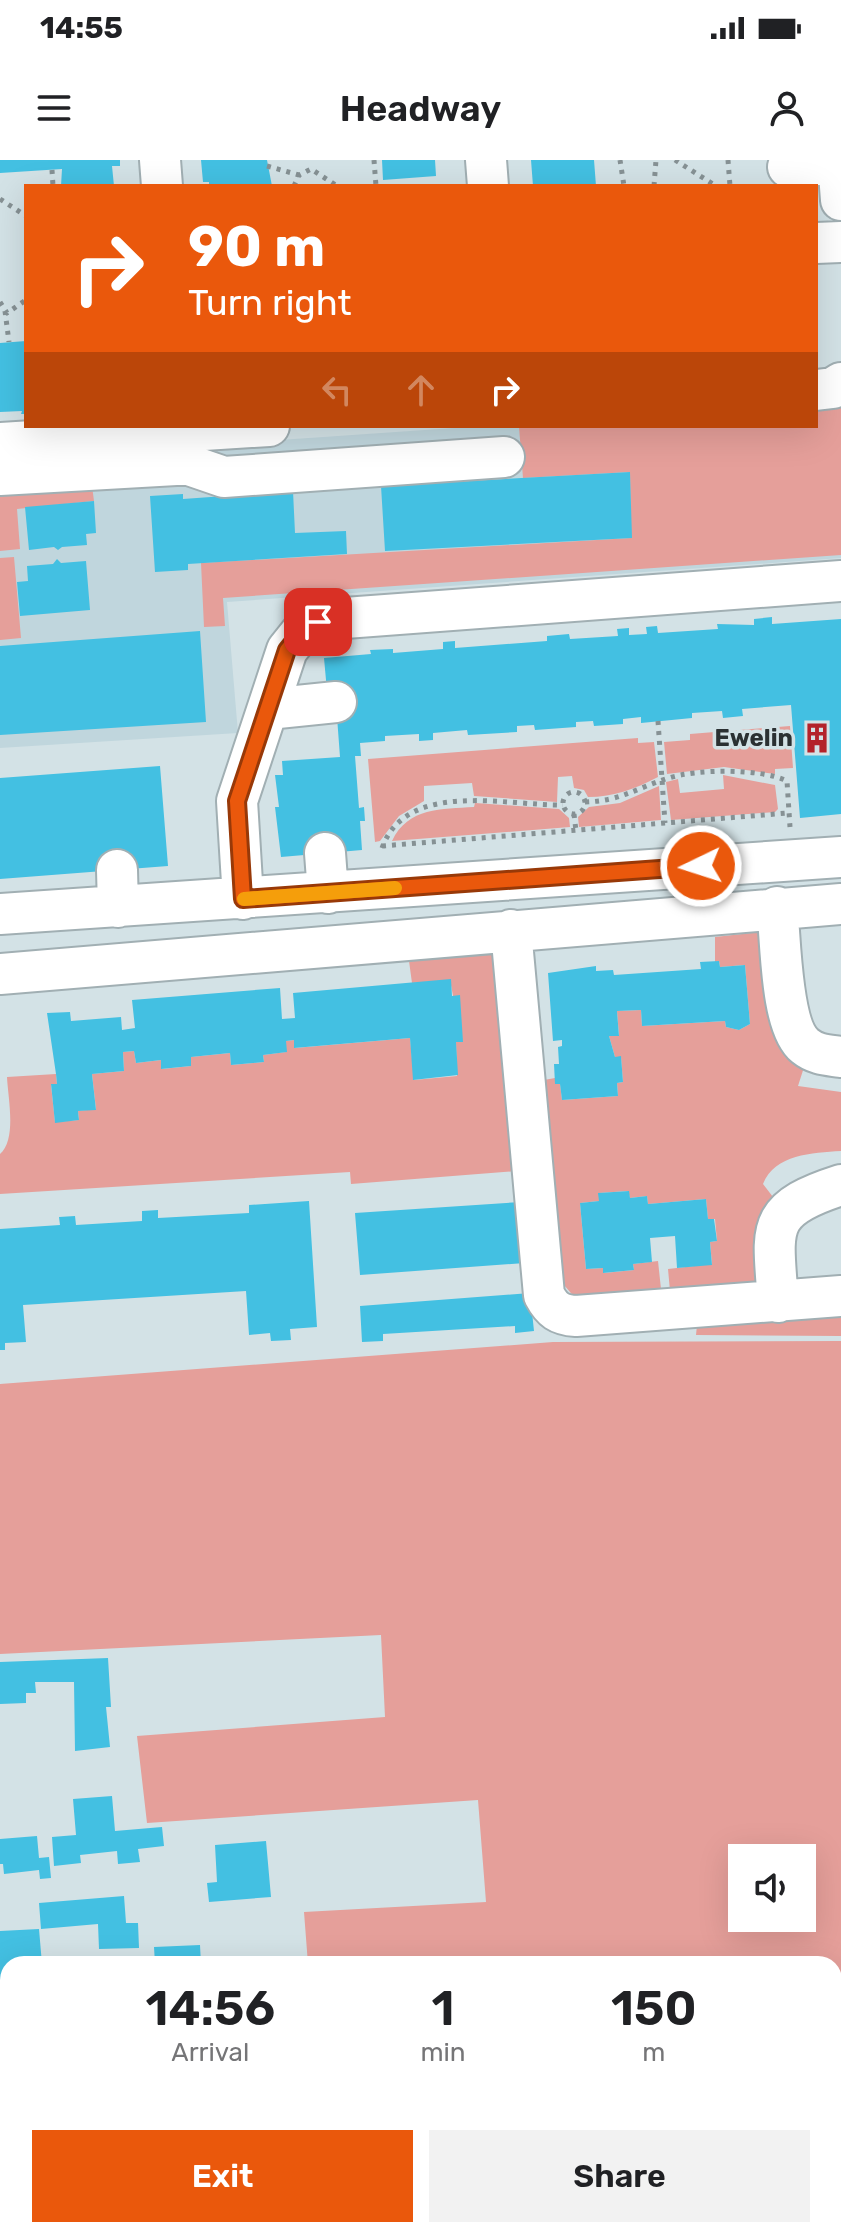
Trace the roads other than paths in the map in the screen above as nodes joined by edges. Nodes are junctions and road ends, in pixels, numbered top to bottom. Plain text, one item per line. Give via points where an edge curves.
1 (160, 160) edge
2 (486, 160) edge
3 (788, 167) dead end
4 (839, 174) edge
5 (162, 184) edge
6 (488, 184) edge
7 (841, 242) edge
8 (818, 243) edge
9 (841, 383) edge
10 (818, 390) edge
11 (209, 428) edge
12 (179, 429) edge
13 (0, 443) edge
14 (504, 457) dead end
15 (0, 475) edge
16 (841, 581) edge
17 (336, 702) dead end
18 (268, 709) junction
19 (325, 853) dead end
20 (841, 857) edge
21 (328, 893) junction
22 (243, 899) junction
23 (841, 904) edge
24 (777, 907) junction
25 (0, 914) edge
26 (511, 930) junction
27 (0, 974) edge
28 (841, 1057) edge
29 (841, 1185) edge
30 (841, 1296) edge
31 (778, 1302) junction

1 - 5 street
2 - 6 street
3 - 4 street
7 - 8 street
9 - 10 street
11 - 12 street
12 - 13 street
14 - 15 street via 224,477 189,465
16 - 18 street via 331,619 307,625 292,641
17 - 18 street
18 - 22 street via 237,801
19 - 21 street
20 - 21 street
21 - 22 street
22 - 25 street via 117,888
23 - 24 street
24 - 26 street
24 - 28 street via 791,1027 803,1045 820,1055
26 - 27 street
26 - 31 street via 544,1295 552,1309 576,1316
29 - 31 street via 802,1197 775,1232
30 - 31 street

